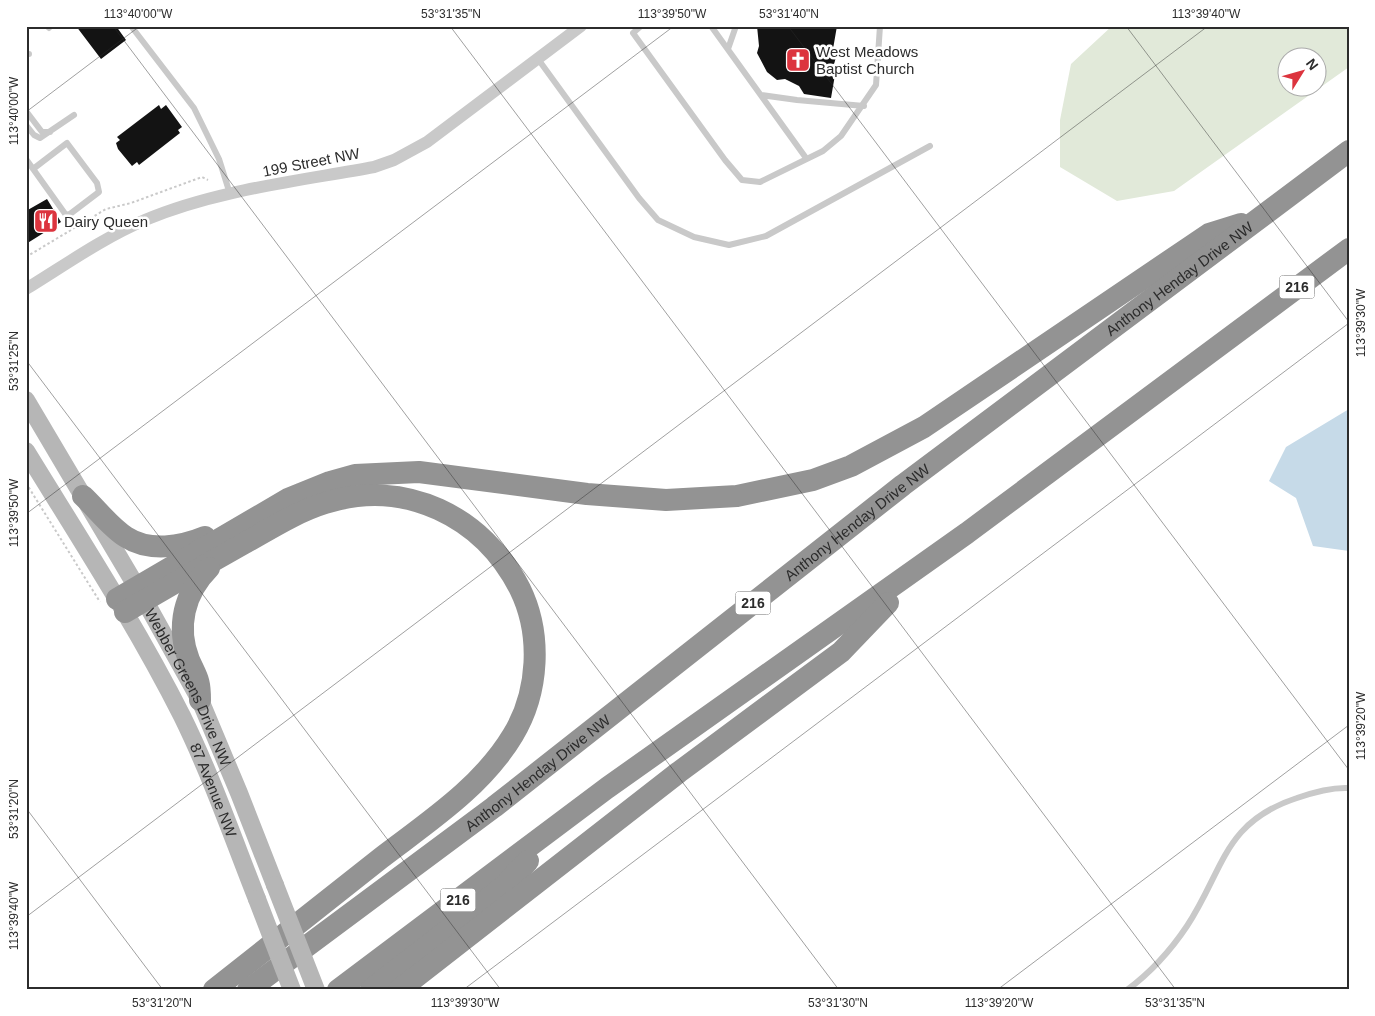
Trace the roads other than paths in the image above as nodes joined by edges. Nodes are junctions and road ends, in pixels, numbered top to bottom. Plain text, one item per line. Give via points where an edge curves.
1 (131, 26) edge
2 (581, 26) edge
3 (641, 26) edge
4 (711, 26) edge
5 (736, 26) edge
6 (880, 26) edge
7 (728, 49) junction
8 (538, 59) junction
9 (760, 95) junction
10 (864, 106) junction
11 (26, 111) edge
12 (74, 115) dead end
13 (26, 125) edge
14 (50, 132) junction
15 (930, 146) dead end
16 (1349, 151) edge
17 (806, 158) junction
18 (26, 159) edge
19 (33, 168) junction
20 (230, 194) junction
21 (1259, 218) junction
22 (1349, 249) edge
23 (26, 288) edge
24 (26, 400) edge
25 (26, 451) edge
26 (83, 496) junction
27 (246, 522) junction
28 (223, 555) junction
29 (922, 566) junction
30 (125, 601) junction
31 (200, 700) junction
32 (1349, 788) edge
33 (577, 810) junction
34 (214, 990) edge
35 (248, 990) edge
36 (292, 990) edge
37 (316, 990) edge
38 (338, 990) edge
39 (371, 990) edge
40 (399, 990) edge
41 (1127, 990) edge

1 - 20 lane via 194,108 219,159
2 - 8 street, 199 Street NW
3 - 17 lane via 633,33 742,180 760,182
4 - 7 lane
5 - 7 lane
6 - 10 lane via 876,85
7 - 9 lane
8 - 15 lane via 658,220 694,237 728,245 766,236
8 - 20 street, 199 Street NW via 427,142 394,160 374,167
9 - 10 lane
9 - 17 lane
10 - 17 lane via 841,136
11 - 14 lane via 42,132
12 - 14 lane
13 - 14 lane via 37,137 44,137
16 - 21 highway, Anthony Henday Drive NW / 216
18 - 19 lane
19 - 19 lane via 67,143 97,183 99,192 66,215
20 - 23 street, 199 Street NW via 180,207 138,223 100,242
21 - 27 highway via 1209,234 913,434 851,466 797,485 737,496 666,500 587,494 456,476 386,472 330,482 288,499
21 - 35 highway, Anthony Henday Drive NW / 216 via 903,485 494,806
22 - 29 highway, 216
24 - 26 main road, Webber Greens Drive NW
25 - 30 main road, Webber Greens Drive NW
26 - 27 highway via 125,537 149,545 168,546 195,541
26 - 30 main road, Webber Greens Drive NW
27 - 30 highway
28 - 30 highway
28 - 31 highway via 192,588 183,616 183,642 200,682
28 - 34 highway via 294,516 340,500 383,496 431,506 477,533 512,574 522,593 532,627 534,666 528,701 514,734 478,780
29 - 33 highway, 216
29 - 40 highway via 841,652 678,772
30 - 31 main road, Webber Greens Drive NW
30 - 36 main road, 87 Avenue NW, bridge via 199,752
31 - 37 main road, Webber Greens Drive NW, bridge via 240,793
32 - 41 lane via 1323,790 1291,800 1251,822 1234,838 1174,945
33 - 38 highway, 216
33 - 39 highway via 502,888

